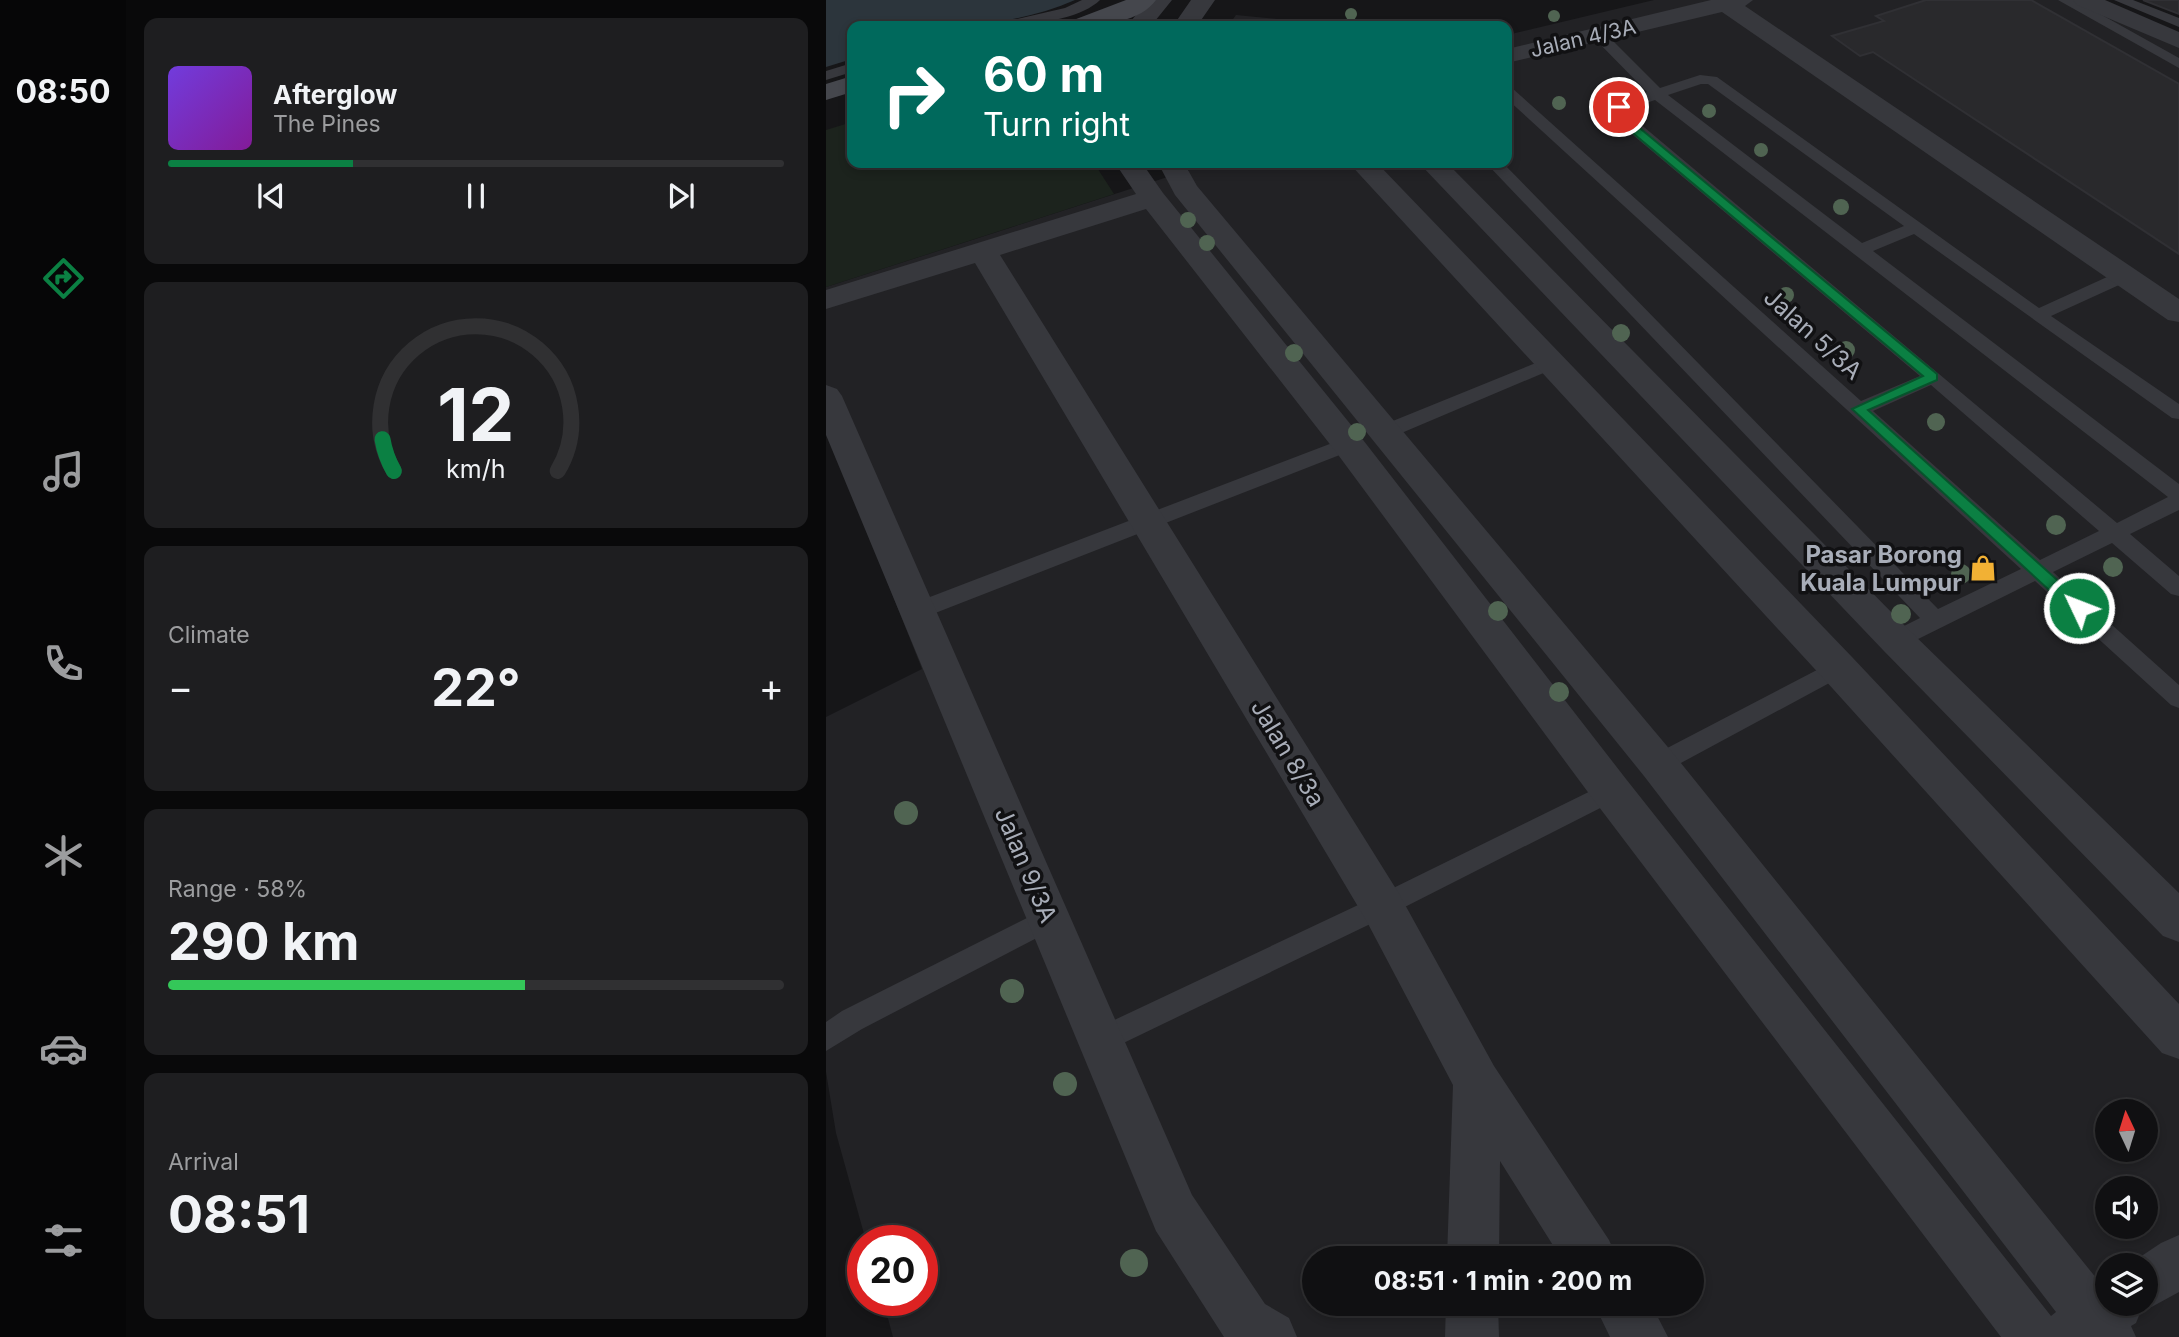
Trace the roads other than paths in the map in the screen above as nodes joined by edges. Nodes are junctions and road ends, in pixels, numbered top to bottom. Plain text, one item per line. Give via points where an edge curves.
1 (1093, 0) edge
2 (1144, 0) edge
3 (1160, 0) edge
4 (1203, 0) edge
5 (2065, 0) edge
6 (2085, 0) edge
7 (2121, 0) edge
8 (1733, 2) edge
9 (1026, 21) edge
10 (1095, 21) edge
11 (1143, 21) edge
12 (1188, 21) edge
13 (2179, 23) edge
14 (1598, 34) junction
15 (2179, 41) edge
16 (1512, 55) edge
17 (2179, 64) edge
18 (847, 69) edge
19 (826, 76) edge
20 (847, 86) edge
21 (826, 92) edge
22 (1657, 94) junction
23 (1512, 96) edge
24 (847, 106) edge
25 (826, 112) edge
26 (1132, 168) edge
27 (1174, 168) edge
28 (1367, 168) edge
29 (1437, 168) edge
30 (1499, 168) edge
31 (1152, 198) junction
32 (1917, 226) junction
33 (982, 250) junction
34 (1861, 250) junction
35 (2124, 276) junction
36 (826, 300) edge
37 (2179, 313) edge
38 (2038, 315) junction
39 (1553, 362) junction
40 (1933, 377) junction
41 (826, 396) edge
42 (1859, 409) junction
43 (2179, 413) edge
44 (1367, 438) junction
45 (2179, 495) edge
46 (2179, 501) edge
47 (1148, 522) junction
48 (2115, 533) junction
49 (2039, 571) junction
50 (2179, 588) edge
51 (917, 611) junction
52 (1936, 621) junction
53 (1896, 639) junction
54 (1838, 668) junction
55 (2179, 699) edge
56 (1658, 764) junction
57 (1611, 791) junction
58 (1382, 906) junction
59 (1049, 919) junction
60 (2179, 922) edge
61 (2179, 1037) edge
62 (826, 1038) edge
63 (1101, 1040) junction
64 (1477, 1082) junction
65 (1473, 1246) edge
66 (1583, 1246) edge
67 (2179, 1261) edge
68 (2158, 1276) edge
69 (1472, 1316) edge
70 (1628, 1316) edge
71 (2097, 1324) edge
72 (1258, 1330) edge
73 (1472, 1337) edge
74 (1641, 1337) edge
75 (2034, 1337) edge

1 - 9 lane via 1070,11
2 - 10 street
3 - 11 street
4 - 12 street
5 - 17 lane
6 - 15 street
7 - 13 lane
8 - 14 street, Jalan 4/3A
8 - 35 street
14 - 16 street, Jalan 4/3A
14 - 22 lane
18 - 19 lane
20 - 21 street
22 - 32 lane via 1700,79 1712,80
22 - 34 lane
22 - 40 lane via 1619,107 1618,113
23 - 42 lane, Jalan 5/3A
24 - 25 street
26 - 31 street
27 - 44 street
28 - 39 street
29 - 53 street
30 - 52 lane
31 - 33 street
31 - 44 street
32 - 34 lane
32 - 38 lane
33 - 36 street
33 - 47 street, Jalan 8/3a
34 - 45 lane
35 - 37 street
35 - 38 lane
38 - 43 lane
39 - 44 lane
39 - 54 street
40 - 42 lane
40 - 48 lane
41 - 51 street, Jalan 9/3A
42 - 49 lane, Jalan 5/3A
44 - 47 lane
44 - 56 street
44 - 57 street
46 - 48 lane
47 - 51 lane
47 - 58 street, Jalan 8/3a
48 - 49 lane
48 - 50 lane
49 - 52 lane
49 - 55 lane, Jalan 5/3A
51 - 59 street, Jalan 9/3A
52 - 53 lane
53 - 60 street
54 - 56 lane
54 - 61 street
56 - 71 street
57 - 58 lane
57 - 75 street
58 - 63 lane
58 - 64 street, Jalan 8/3a
59 - 62 lane via 852,1020
59 - 63 street, Jalan 9/3A
63 - 72 street, Jalan 9/3A via 1174,1213
64 - 65 street
64 - 66 street, Jalan 8/3a
67 - 68 street
69 - 73 street
70 - 74 street

